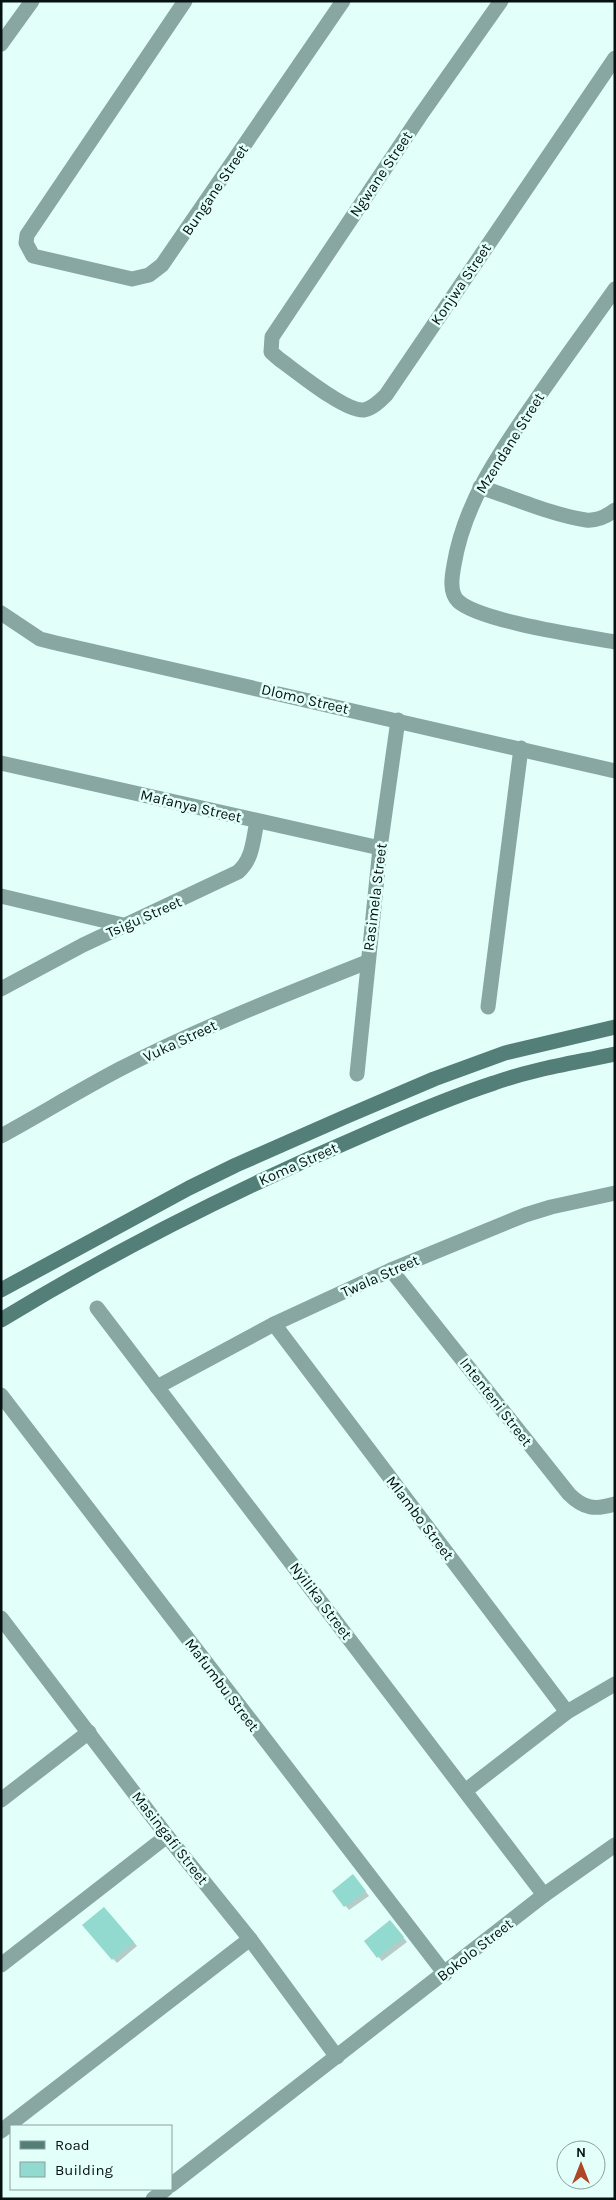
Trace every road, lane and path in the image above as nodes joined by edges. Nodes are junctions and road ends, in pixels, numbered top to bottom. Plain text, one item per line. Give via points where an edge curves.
1 (32, 1) edge
2 (185, 1) edge
3 (343, 1) edge
4 (501, 1) edge
5 (1, 44) edge
6 (615, 58) edge
7 (615, 288) edge
8 (271, 352) joint
9 (480, 487) junction
10 (615, 510) edge
11 (1, 613) edge
12 (615, 642) edge
13 (398, 720) junction
14 (521, 748) junction
15 (1, 763) edge
16 (615, 771) edge
17 (257, 821) junction
18 (380, 848) junction
19 (1, 896) edge
20 (123, 925) junction
21 (367, 962) junction
22 (1, 989) edge
23 (488, 1007) dead end
24 (615, 1027) edge
25 (615, 1054) edge
26 (357, 1074) dead end
27 (1, 1136) edge
28 (615, 1193) edge
29 (391, 1270) junction
30 (1, 1290) edge
31 (97, 1308) dead end
32 (1, 1320) edge
33 (274, 1324) junction
34 (157, 1387) junction
35 (1, 1395) edge
36 (615, 1504) edge
37 (1, 1618) edge
38 (7, 1636) edge
39 (615, 1684) edge
40 (567, 1712) junction
41 (89, 1732) junction
42 (465, 1791) junction
43 (1, 1800) edge
44 (167, 1836) junction
45 (615, 1845) edge
46 (544, 1895) junction
47 (250, 1939) junction
48 (1, 1965) edge
49 (445, 1974) junction
50 (337, 2057) junction
51 (1, 2131) edge
52 (172, 2184) edge
53 (165, 2190) edge
54 (153, 2199) edge

1 - 5 street
2 - 3 street, Bungane Street via 27,235 26,243 33,256 132,279 149,275 162,265
4 - 8 street, Ngwane Street via 276,328
6 - 8 street, Konjwa Street via 386,395 376,405 366,410 351,409
7 - 9 street, Mzendane Street via 510,437
9 - 10 street via 587,520 608,516
9 - 12 street, Mzendane Street via 465,520 455,557 452,584 458,600 488,616
11 - 13 street, Dlomo Street via 40,639 56,644
13 - 14 street, Dlomo Street
13 - 18 street, Rasimela Street
14 - 16 street, Dlomo Street
14 - 23 street
15 - 17 street, Mafanya Street
17 - 18 street, Mafanya Street
17 - 20 street, Tsigu Street via 251,855 238,872
18 - 21 street, Rasimela Street
19 - 20 street
20 - 22 street, Tsigu Street
21 - 26 street, Rasimela Street
21 - 27 street, Vuka Street via 267,1002 157,1052
24 - 30 main road, Koma Street via 506,1053 363,1109 228,1168
25 - 32 main road, Koma Street via 494,1082 338,1146 190,1214
28 - 29 street, Twala Street via 526,1215
29 - 33 street, Twala Street
29 - 36 street, Intenteni Street via 569,1494 586,1507
31 - 34 street, Nyilika Street
33 - 34 street, Twala Street
33 - 40 street, Mlambo Street
34 - 42 street, Nyilika Street
35 - 49 street, Mafumbu Street
37 - 38 street, Masingafi Street
38 - 41 street, Masingafi Street
39 - 40 street
40 - 42 street
41 - 43 street
41 - 44 street, Masingafi Street
42 - 46 street, Nyilika Street
44 - 47 street, Masingafi Street
44 - 48 street
45 - 46 street, Bokolo Street
46 - 49 street, Bokolo Street
47 - 50 street, Masingafi Street
47 - 51 street
49 - 50 street, Bokolo Street
50 - 52 street, Bokolo Street
53 - 54 street

